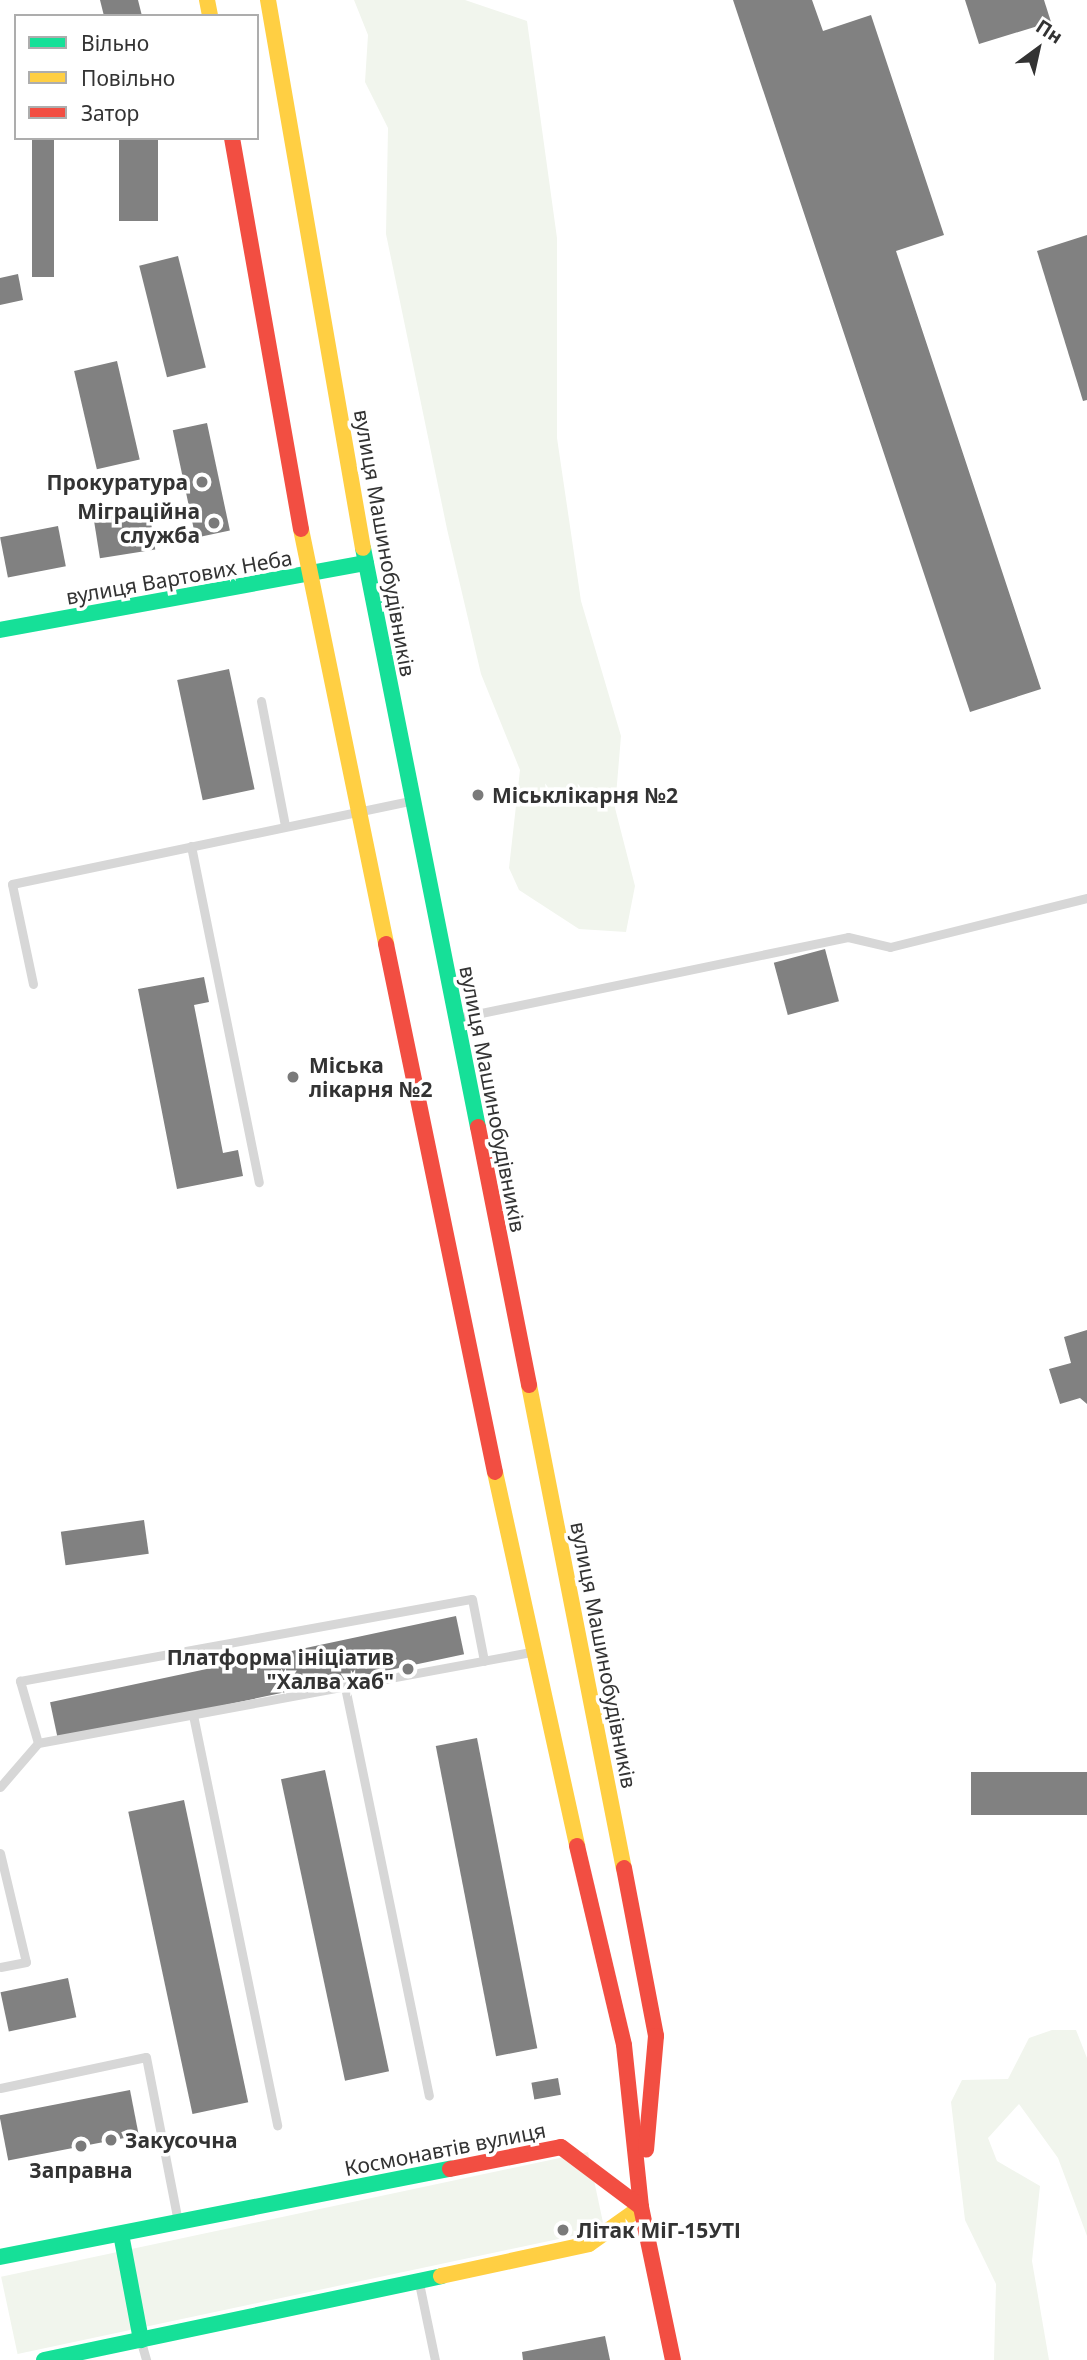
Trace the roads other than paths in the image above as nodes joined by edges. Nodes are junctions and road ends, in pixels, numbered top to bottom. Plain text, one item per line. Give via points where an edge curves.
1 (268, 0) edge
2 (232, 140) edge
3 (366, 563) junction
4 (309, 574) junction
5 (0, 630) edge
6 (261, 701) dead end
7 (413, 801) junction
8 (358, 811) junction
9 (285, 826) junction
10 (191, 846) junction
11 (1087, 898) edge
12 (33, 984) dead end
13 (456, 1018) junction
14 (259, 1182) dead end
15 (532, 1652) junction
16 (484, 1661) junction
17 (345, 1687) junction
18 (192, 1715) junction
19 (38, 1743) junction
20 (0, 1787) edge
21 (0, 1853) edge
22 (0, 1967) edge
23 (0, 2088) edge
24 (429, 2095) dead end
25 (278, 2126) dead end
26 (641, 2207) junction
27 (178, 2223) junction
28 (121, 2234) junction
29 (0, 2258) edge
30 (419, 2280) junction
31 (141, 2340) junction
32 (44, 2360) edge
33 (146, 2360) edge
34 (435, 2360) edge
35 (673, 2360) edge

1 - 3 street, вулиця Машинобудівників
2 - 4 street, вулиця Машинобудівників
3 - 4 street, вулиця Вартових Неба
3 - 7 street, вулиця Машинобудівників
4 - 5 street, вулиця Вартових Неба
4 - 8 street, вулиця Машинобудівників
6 - 9 lane
7 - 8 lane
7 - 13 street, вулиця Машинобудівників
8 - 9 lane
8 - 15 street, вулиця Машинобудівників
9 - 10 lane
10 - 12 lane via 12,884
10 - 14 lane
11 - 13 lane via 890,947 848,937
13 - 26 street, вулиця Машинобудівників via 656,2036
15 - 16 lane
15 - 26 street, вулиця Машинобудівників via 624,2045
16 - 17 lane
16 - 19 lane via 472,1599 20,1681
17 - 18 lane
17 - 24 lane
18 - 19 lane
18 - 25 lane
19 - 20 lane
21 - 22 lane via 26,1962
23 - 27 lane via 146,2057
26 - 27 street, Космонавтів вулиця via 561,2147
26 - 30 street via 589,2244
26 - 35 street, вулиця Машинобудівників
27 - 28 street, Космонавтів вулиця
28 - 29 street, Космонавтів вулиця
28 - 31 street
30 - 31 street
30 - 34 lane
31 - 32 street
31 - 33 lane

